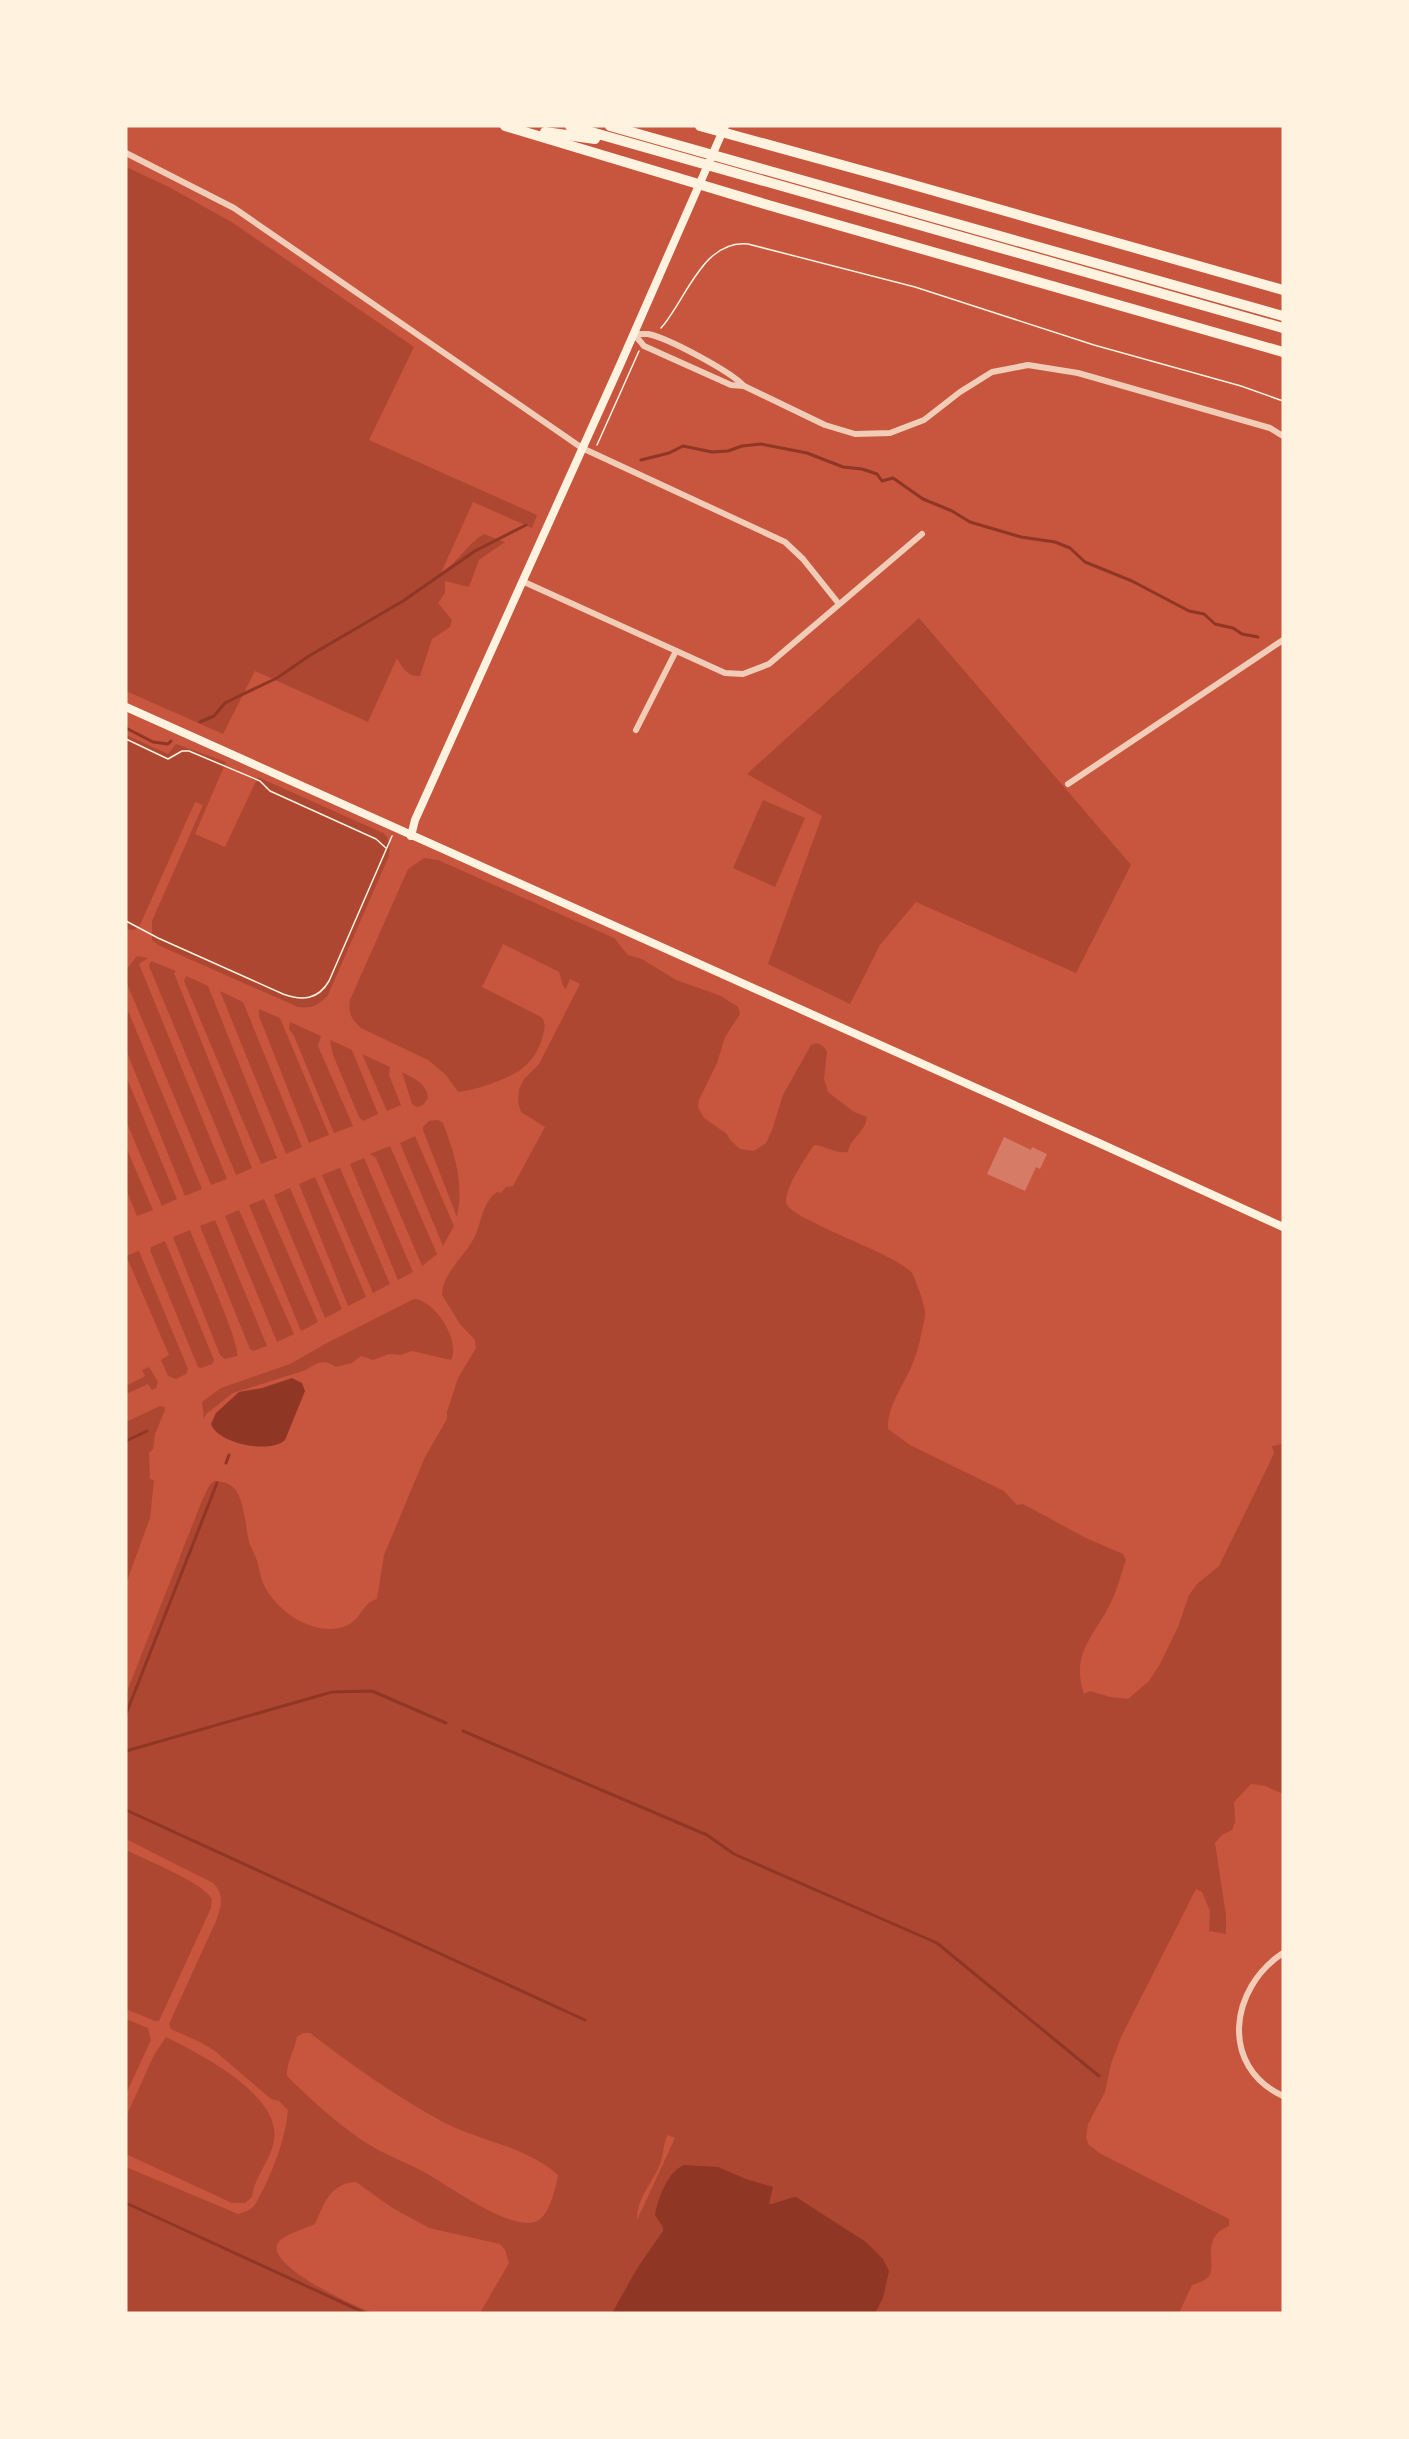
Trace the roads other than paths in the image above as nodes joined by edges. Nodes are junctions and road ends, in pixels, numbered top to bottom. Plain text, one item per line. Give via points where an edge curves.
1 (570, 126) edge
2 (610, 126) edge
3 (700, 126) edge
4 (725, 126) edge
5 (510, 127) edge
6 (618, 140) junction
7 (126, 153) edge
8 (1283, 290) edge
9 (1283, 316) edge
10 (1283, 328) edge
11 (634, 334) junction
12 (1283, 352) edge
13 (727, 372) junction
14 (721, 380) junction
15 (744, 386) junction
16 (1283, 436) edge
17 (582, 448) junction
18 (922, 534) dead end
19 (522, 581) junction
20 (839, 604) junction
21 (1283, 640) edge
22 (676, 651) junction
23 (126, 707) edge
24 (636, 730) dead end
25 (1068, 784) dead end
26 (411, 836) junction
27 (1283, 1227) edge
28 (1283, 1953) edge
29 (1283, 2097) edge

1 - 6 highway
2 - 9 highway
3 - 8 highway
4 - 11 main road
5 - 6 highway
5 - 12 highway via 768,206
6 - 10 highway
7 - 17 street via 234,208 273,233
11 - 13 street via 649,334
11 - 14 street via 644,346
11 - 17 main road
13 - 14 street
13 - 15 street
14 - 15 street
15 - 16 street via 825,425 855,434 890,433 924,420 992,372 1028,365 1089,376 1270,428
17 - 19 main road
17 - 20 street via 785,542
18 - 20 street
19 - 22 street
19 - 26 main road
20 - 22 street via 759,670 743,674 725,672
21 - 25 street
22 - 24 street
23 - 26 main road
26 - 27 main road
28 - 29 street via 1253,1980 1238,2025 1241,2048 1251,2070 1269,2090

